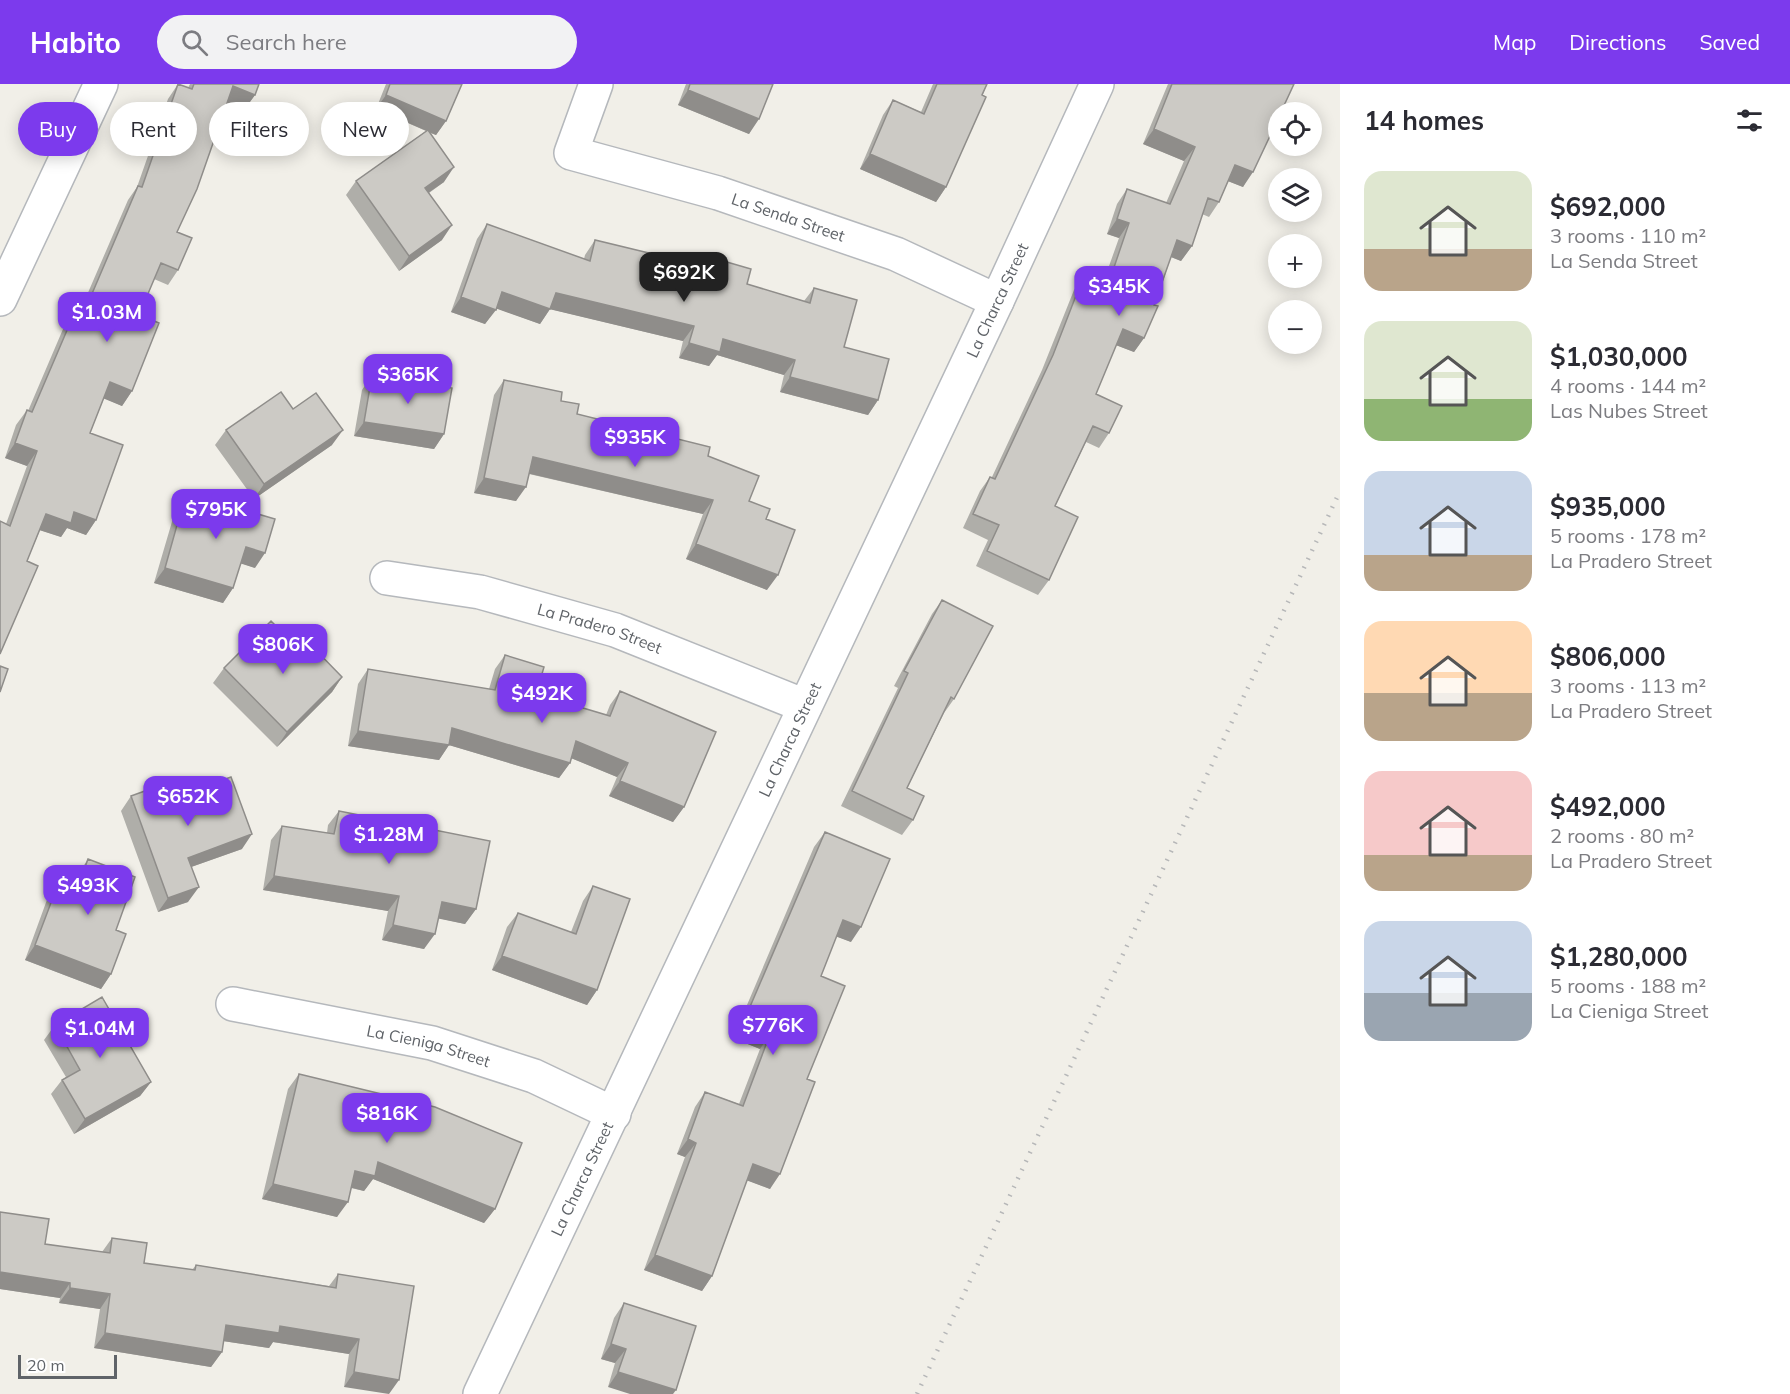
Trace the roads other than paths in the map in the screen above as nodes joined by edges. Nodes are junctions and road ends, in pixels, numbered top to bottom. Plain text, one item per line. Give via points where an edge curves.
1 (101, 84) edge
2 (596, 84) edge
3 (1097, 84) edge
4 (0, 299) edge
5 (997, 301) junction
6 (387, 578) dead end
7 (805, 706) junction
8 (233, 1004) dead end
9 (614, 1114) junction
10 (480, 1394) edge

1 - 4 street
2 - 5 street, La Senda Street via 571,153 718,193 896,254
3 - 5 street, La Charca Street
5 - 7 street, La Charca Street
6 - 7 street, La Pradero Street via 480,592 615,630
7 - 9 street, La Charca Street
8 - 9 street, La Cieniga Street via 432,1043 534,1076
9 - 10 street, La Charca Street

